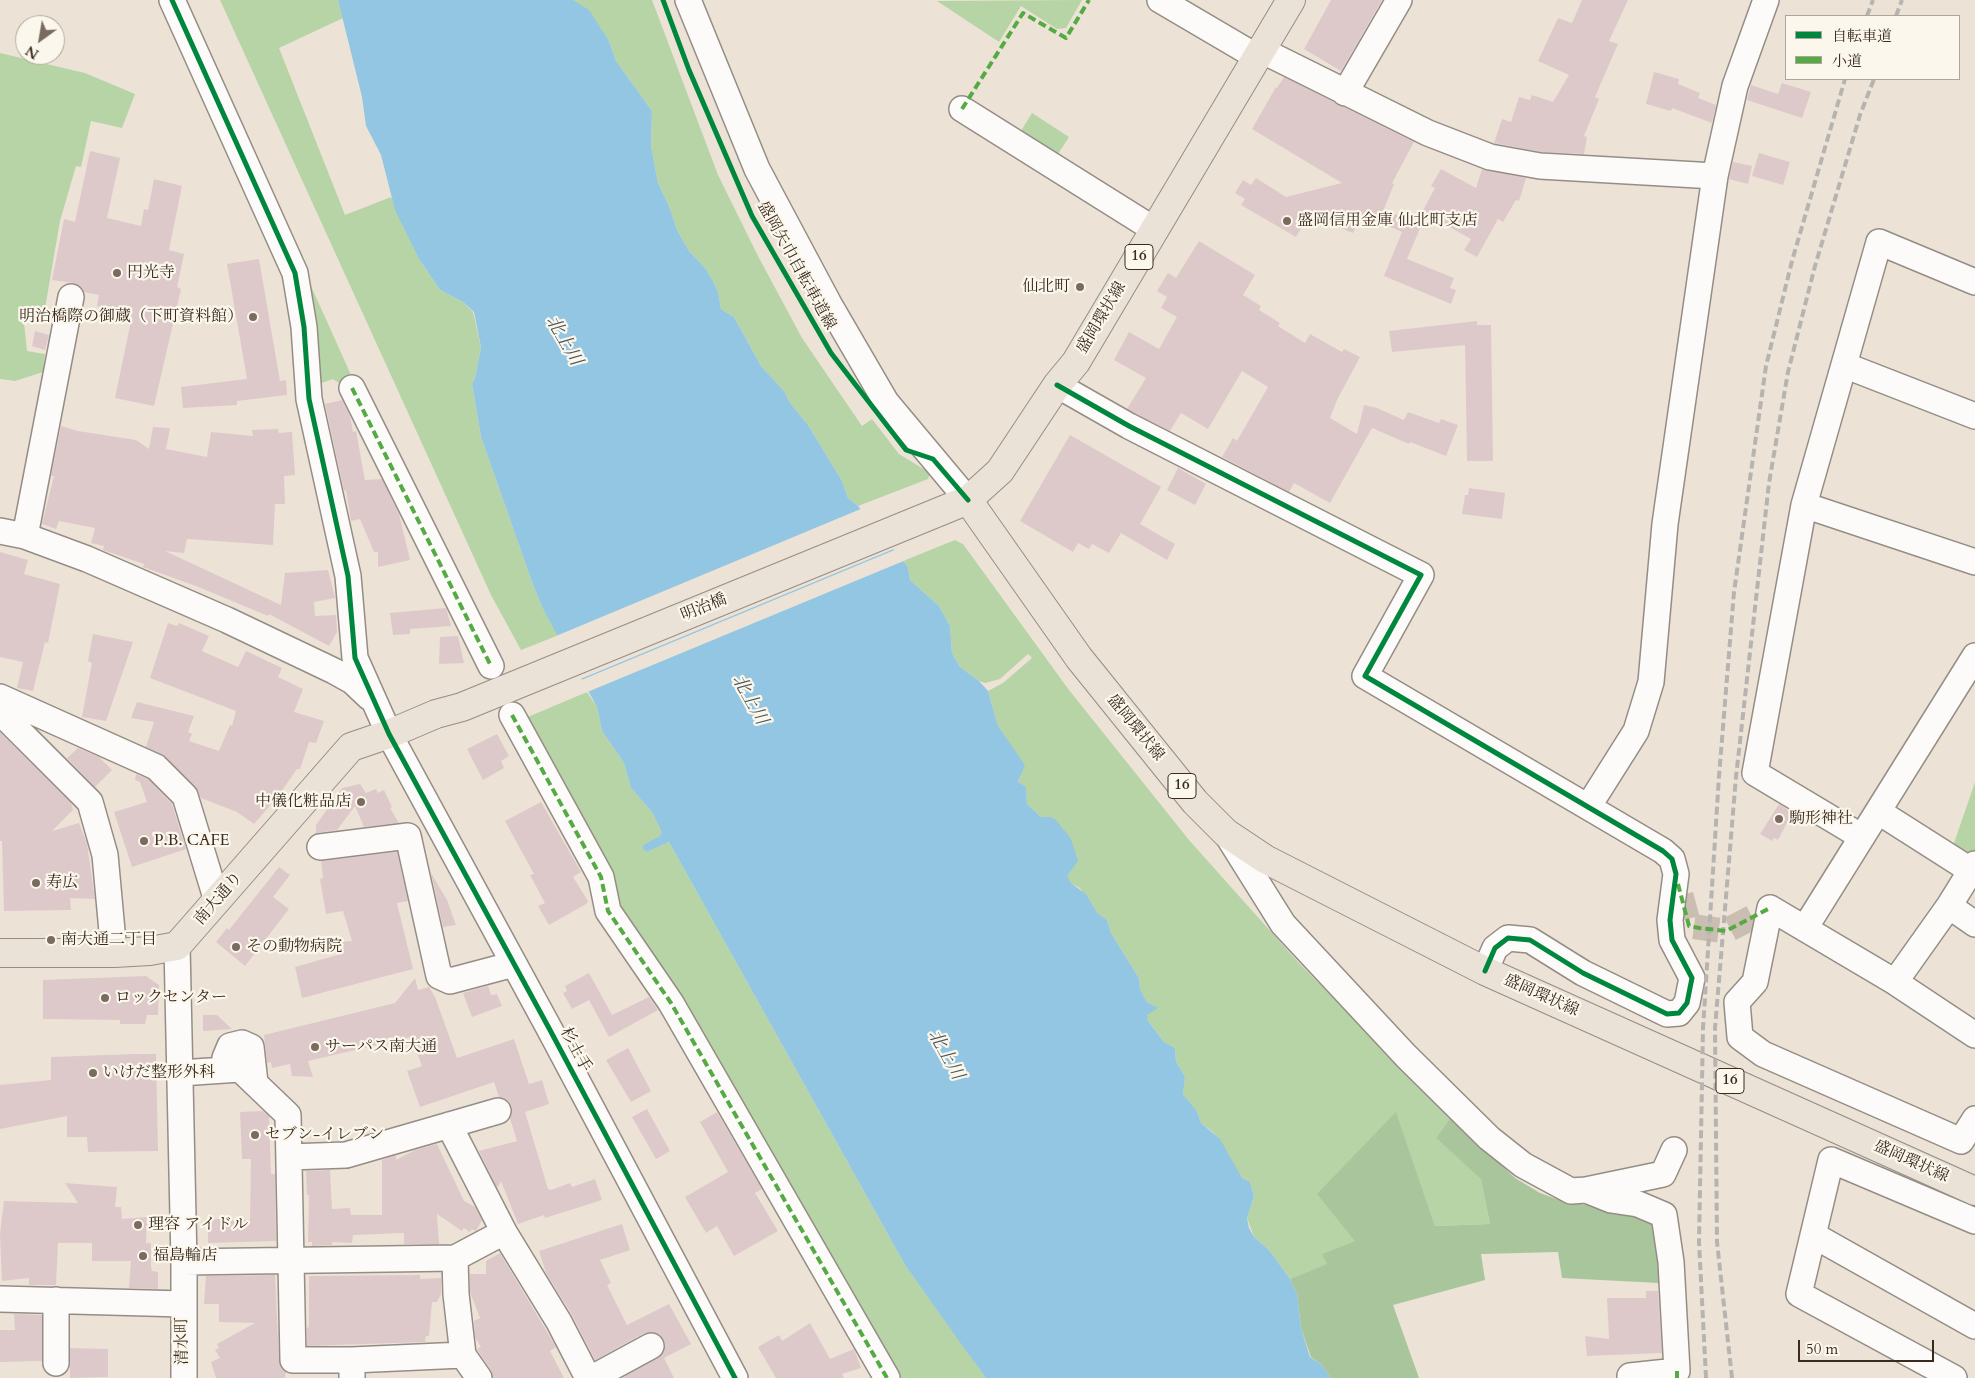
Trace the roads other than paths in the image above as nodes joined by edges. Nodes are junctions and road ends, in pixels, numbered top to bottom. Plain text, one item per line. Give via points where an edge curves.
1 (172, 0) edge
2 (1160, 0) edge
3 (1291, 0) edge
4 (1399, 0) edge
5 (1766, 0) edge
6 (690, 3) edge
7 (1259, 54) junction
8 (1345, 93) junction
9 (962, 109) dead end
10 (1715, 176) junction
11 (1155, 230) junction
12 (1975, 282) edge
13 (71, 297) dead end
14 (1844, 365) junction
15 (1057, 385) junction
16 (352, 388) dead end
17 (1975, 416) edge
18 (956, 505) junction
19 (1804, 505) junction
20 (0, 530) edge
21 (25, 536) junction
22 (1975, 562) edge
23 (353, 639) junction
24 (1975, 656) edge
25 (491, 666) dead end
26 (334, 671) junction
27 (1968, 683) edge
28 (0, 697) edge
29 (374, 702) junction
30 (0, 706) edge
31 (512, 715) dead end
32 (389, 734) junction
33 (1588, 807) junction
34 (1879, 812) junction
35 (1226, 833) junction
36 (1862, 837) junction
37 (320, 847) dead end
38 (1972, 867) edge
39 (218, 901) junction
40 (1949, 906) junction
41 (1975, 924) edge
42 (1805, 928) junction
43 (177, 946) junction
44 (114, 952) junction
45 (0, 953) edge
46 (514, 964) junction
47 (1485, 971) junction
48 (1895, 982) junction
49 (1975, 1035) edge
50 (180, 1072) junction
51 (498, 1111) dead end
52 (1975, 1119) edge
53 (449, 1124) junction
54 (1674, 1150) dead end
55 (289, 1157) junction
56 (1586, 1190) junction
57 (1975, 1191) edge
58 (1975, 1221) edge
59 (504, 1232) junction
60 (1813, 1236) junction
61 (455, 1258) junction
62 (292, 1260) junction
63 (184, 1262) junction
64 (0, 1299) edge
65 (56, 1300) junction
66 (183, 1304) junction
67 (1975, 1326) edge
68 (651, 1346) dead end
69 (463, 1355) junction
70 (56, 1362) dead end
71 (352, 1369) edge
72 (184, 1378) edge
73 (479, 1378) edge
74 (588, 1378) edge
75 (592, 1378) edge
76 (735, 1378) edge
77 (887, 1378) edge
78 (1630, 1378) edge
79 (1954, 1378) edge

1 - 23 street, 杉土手 via 295,273 304,327 309,399 348,576
2 - 7 street
3 - 7 main road, 盛岡環状線 / 16
4 - 8 street
5 - 10 street via 1735,86
6 - 18 street via 757,169 886,402
7 - 8 street
7 - 11 main road, 盛岡環状線 / 16
8 - 10 street via 1428,133 1490,157 1540,166
9 - 11 street
10 - 33 street via 1665,524 1651,682 1636,731
11 - 15 main road, 盛岡環状線 / 16 via 1076,362
12 - 14 street via 1879,242
13 - 21 street
14 - 17 street
14 - 19 street
15 - 18 main road, 盛岡環状線 / 16 via 1000,471
15 - 33 street via 1130,426 1422,575 1365,676
16 - 25 street
18 - 32 main road, 明治橋
18 - 35 main road, 盛岡環状線 / 16 via 1194,802
19 - 22 street
19 - 36 street via 1755,773
20 - 21 street
21 - 26 street via 148,585
23 - 26 street via 347,660
23 - 29 street, 杉土手 via 355,658
24 - 27 street
26 - 29 street via 352,681
27 - 34 street
28 - 39 street via 156,767 185,796
29 - 32 street, 杉土手
30 - 44 street via 6,718 90,802 105,855
31 - 77 street via 601,877 608,911 671,1003
32 - 39 main road, 南大通り via 351,747
32 - 46 street, 杉土手
33 - 47 street via 1672,859 1678,884 1670,920 1672,940 1692,978 1687,1003 1679,1013 1667,1014 1592,977 1530,940 1508,938 1495,948
34 - 36 street
34 - 38 street
35 - 47 main road, 盛岡環状線 / 16 via 1265,860
35 - 56 street via 1283,924 1413,1063 1489,1138 1523,1165 1571,1191
36 - 42 street
37 - 46 street via 408,836 439,976 450,981
38 - 40 street
39 - 43 main road, 南大通り
40 - 41 street
40 - 48 street
42 - 48 street
42 - 52 street via 1761,912 1754,982 1737,1002 1740,1037 1763,1054 1961,1142
43 - 44 main road
43 - 50 street, 清水町
44 - 45 main road
46 - 76 street, 杉土手
47 - 57 main road, 盛岡環状線 / 16
48 - 49 street
50 - 55 street via 240,1069 288,1115
50 - 63 street, 清水町
51 - 53 street
53 - 55 street via 346,1156
53 - 59 street
54 - 56 street via 1663,1174
55 - 62 street
56 - 78 street via 1611,1200 1638,1204 1664,1215 1671,1262 1677,1371
58 - 60 street via 1831,1160
59 - 61 street
59 - 74 street via 559,1322
60 - 67 street
60 - 79 street via 1799,1294
61 - 62 street
61 - 69 street
62 - 63 street
62 - 71 street via 293,1360
63 - 66 street, 清水町
64 - 65 street
65 - 66 street
65 - 70 street
66 - 72 street, 清水町
68 - 75 street
69 - 71 street
69 - 73 street

